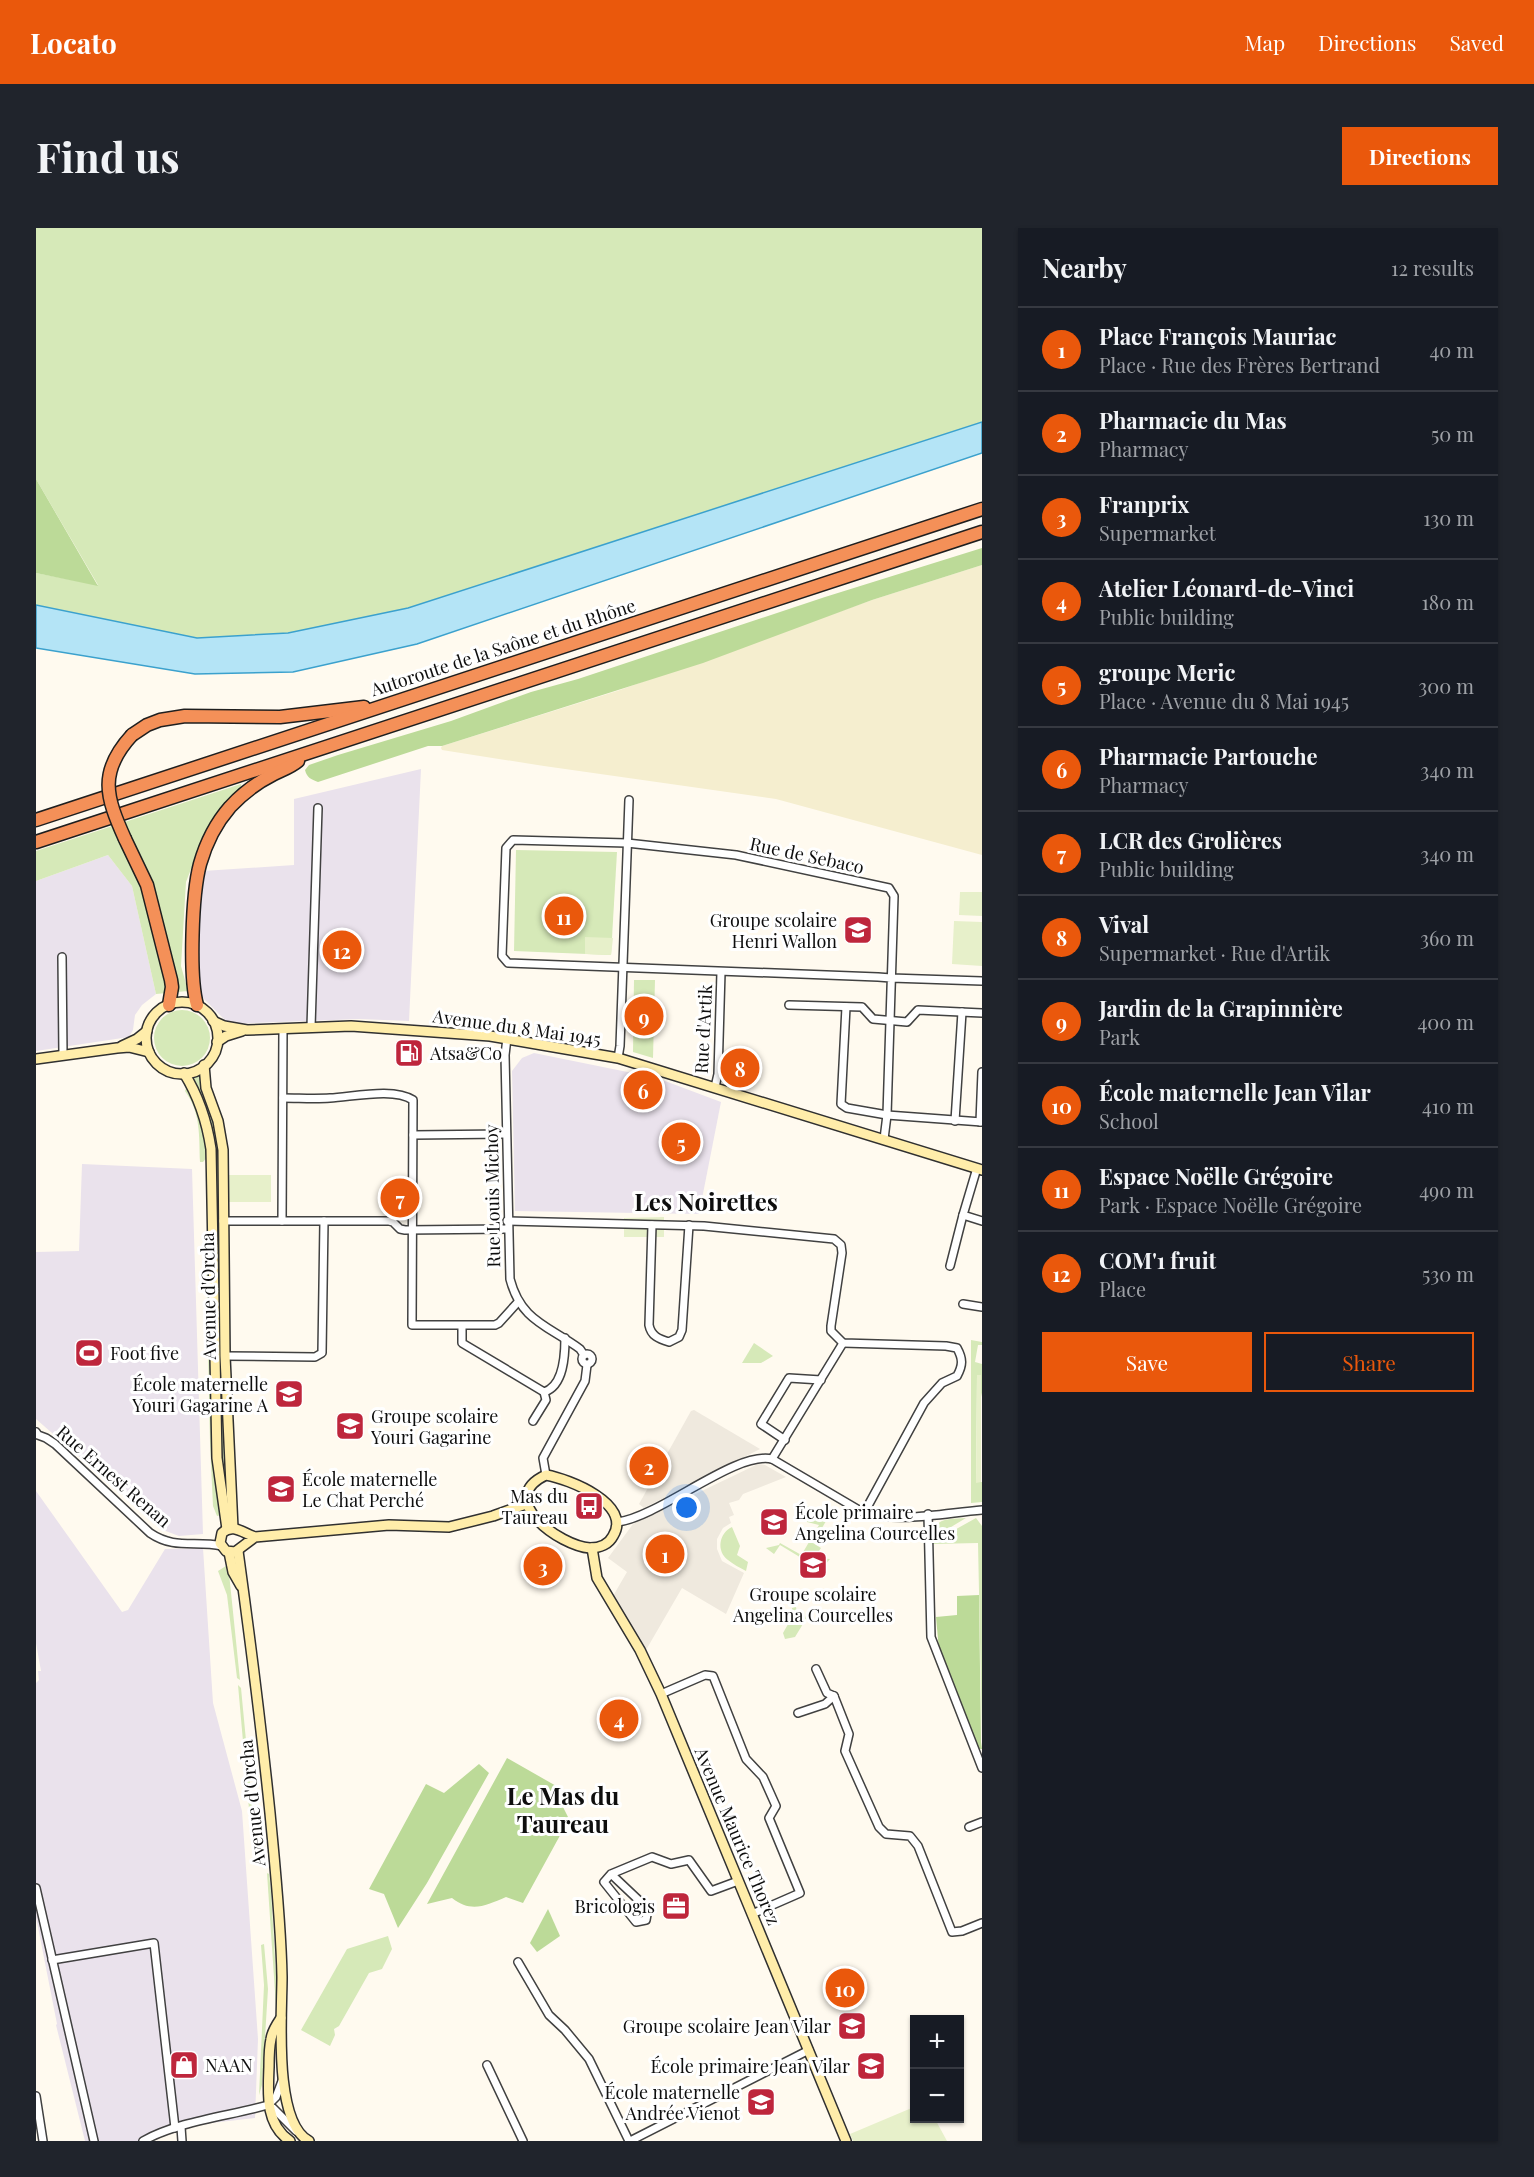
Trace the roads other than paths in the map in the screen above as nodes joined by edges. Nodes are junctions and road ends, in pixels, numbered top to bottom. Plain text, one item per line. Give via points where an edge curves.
1 (982, 509) edge
2 (982, 532) edge
3 (380, 707) junction
4 (309, 752) junction
5 (629, 800) dead end
6 (318, 808) dead end
7 (36, 820) edge
8 (36, 842) edge
9 (627, 843) junction
10 (62, 957) dead end
11 (622, 968) junction
12 (721, 972) junction
13 (891, 978) junction
14 (982, 981) edge
15 (168, 1005) junction
16 (197, 1005) junction
17 (789, 1005) dead end
18 (846, 1007) junction
19 (962, 1012) junction
20 (982, 1013) edge
21 (213, 1021) junction
22 (890, 1021) junction
23 (311, 1027) junction
24 (283, 1029) junction
25 (247, 1030) junction
26 (147, 1031) junction
27 (507, 1038) junction
28 (217, 1042) junction
29 (117, 1047) junction
30 (149, 1052) junction
31 (63, 1055) junction
32 (618, 1058) junction
33 (36, 1059) edge
34 (204, 1065) junction
35 (982, 1072) edge
36 (184, 1073) junction
37 (715, 1087) junction
38 (283, 1098) junction
39 (887, 1115) junction
40 (955, 1122) junction
41 (981, 1122) edge
42 (506, 1134) junction
43 (413, 1135) junction
44 (884, 1139) junction
45 (980, 1169) edge
46 (963, 1215) junction
47 (223, 1221) junction
48 (282, 1221) junction
49 (324, 1221) junction
50 (982, 1221) edge
51 (507, 1225) junction
52 (651, 1225) junction
53 (689, 1226) junction
54 (414, 1230) junction
55 (950, 1266) dead end
56 (518, 1302) junction
57 (963, 1304) dead end
58 (982, 1307) edge
59 (462, 1326) junction
60 (565, 1338) junction
61 (843, 1343) junction
62 (225, 1356) junction
63 (821, 1380) junction
64 (544, 1392) junction
65 (533, 1421) dead end
66 (37, 1434) edge
67 (785, 1440) junction
68 (772, 1459) junction
69 (546, 1475) junction
70 (526, 1504) junction
71 (982, 1510) edge
72 (864, 1513) junction
73 (928, 1515) junction
74 (618, 1522) junction
75 (255, 1537) junction
76 (231, 1541) junction
77 (592, 1548) junction
78 (816, 1669) dead end
79 (661, 1694) junction
80 (834, 1696) junction
81 (798, 1713) dead end
82 (982, 1768) edge
83 (982, 1822) edge
84 (969, 1827) dead end
85 (611, 1874) junction
86 (738, 1881) junction
87 (36, 1888) edge
88 (752, 1914) junction
89 (982, 1923) edge
90 (52, 1960) junction
91 (518, 1962) dead end
92 (282, 2015) junction
93 (809, 2050) junction
94 (487, 2065) dead end
95 (282, 2081) junction
96 (36, 2096) edge
97 (268, 2105) junction
98 (178, 2128) junction
99 (306, 2139) edge
100 (43, 2141) edge
101 (94, 2141) edge
102 (143, 2141) edge
103 (182, 2141) edge
104 (290, 2141) edge
105 (523, 2141) edge
106 (629, 2141) edge
107 (846, 2141) edge

1 - 3 highway, Autoroute de la Saône et du Rhône
2 - 4 highway
3 - 7 highway, Autoroute de la Saône et du Rhône
3 - 15 highway, bridge via 280,717 185,716 147,725 120,748 110,770 110,807 147,885 171,980
4 - 8 highway
4 - 16 highway via 230,807 209,841 197,881 192,983
5 - 9 street
6 - 23 street
9 - 11 street
9 - 11 street, Rue de Sebaco via 513,840 506,848 504,961
9 - 13 street, Rue de Sebaco via 736,855 889,888 894,896
10 - 31 street
11 - 12 street
11 - 32 street
12 - 13 street
12 - 37 street, Rue d'Artik
13 - 14 street
13 - 22 street, Rue de Sebaco
15 - 16 main road
15 - 26 main road via 154,1015
16 - 21 main road
17 - 18 street
18 - 22 street via 862,1007 873,1019
18 - 39 street via 841,1104
19 - 20 street
19 - 22 street via 918,1010 907,1022
19 - 40 street
21 - 25 main road, Avenue du 8 Mai 1945
21 - 28 main road
22 - 39 street, Rue de Sebaco
23 - 24 main road, Avenue du 8 Mai 1945
23 - 27 main road, Avenue du 8 Mai 1945 via 410,1029
24 - 25 main road, Avenue du 8 Mai 1945
24 - 38 street
25 - 28 main road, Avenue du 8 Mai 1945
26 - 29 main road
26 - 30 main road
27 - 32 main road, Avenue du 8 Mai 1945
27 - 42 street, Rue Louis Michoy
28 - 34 main road via 212,1057
29 - 30 main road
29 - 31 main road
30 - 36 main road via 161,1067
31 - 33 main road
32 - 37 main road, Avenue du 8 Mai 1945
34 - 36 main road
34 - 47 main road, Avenue d'Orcha via 206,1088 223,1150
35 - 41 street
36 - 76 main road, Avenue d'Orcha via 203,1114 212,1149 217,1458
37 - 44 main road, Avenue du 8 Mai 1945
38 - 43 street via 372,1093 409,1097 413,1100
38 - 48 street
39 - 40 street
39 - 44 street, Rue de Sebaco
40 - 41 street
42 - 43 street
42 - 51 street, Rue Louis Michoy
43 - 54 street
44 - 45 main road, Avenue du 8 Mai 1945
45 - 46 street
46 - 50 street
46 - 55 street
47 - 48 street
47 - 62 main road, Avenue d'Orcha
48 - 49 street
49 - 54 street via 393,1222 400,1229
49 - 62 street via 322,1353 315,1357
51 - 52 street
51 - 54 street
51 - 56 street, Rue Louis Michoy via 510,1279
52 - 53 street
52 - 53 street via 650,1331 669,1342 679,1337 682,1330
53 - 61 street via 838,1241 842,1253 831,1331
54 - 59 street via 412,1325
56 - 59 street via 499,1323
56 - 60 street via 527,1314
57 - 58 street
59 - 64 street via 462,1343
60 - 64 street via 561,1373 552,1389
60 - 69 street via 592,1359 585,1380 543,1458
61 - 63 street
61 - 72 street via 946,1346 957,1348 962,1356 963,1365 957,1376 942,1383 924,1403
62 - 76 main road, Avenue d'Orcha
63 - 67 street
63 - 67 street via 789,1378 761,1424
64 - 65 street via 546,1400
66 - 76 street, Rue Ernest Renan via 55,1444 159,1539 178,1544
67 - 68 street
68 - 72 street
68 - 74 street via 755,1458 638,1517
69 - 70 main road via 530,1485
69 - 74 main road via 560,1477 591,1492 615,1513
70 - 75 main road via 449,1527 389,1525
70 - 77 main road via 533,1516 551,1530
71 - 73 street
72 - 73 street via 894,1517
73 - 82 street via 931,1636
74 - 77 main road via 611,1540
75 - 76 main road, Rue Ernest Renan
75 - 76 main road via 243,1533
76 - 92 main road, Avenue d'Orcha via 233,1572 244,1589 255,1673 274,1860
77 - 79 main road, Avenue Maurice Thorez via 597,1578
78 - 80 street via 828,1693
79 - 86 main road, Avenue Maurice Thorez
79 - 88 street via 705,1675 713,1676 746,1759 764,1777 776,1806 769,1818 800,1893
80 - 81 street via 825,1704
80 - 89 street via 849,1734 845,1750 879,1827 886,1834 910,1836 918,1846 952,1932
83 - 84 street
85 - 85 street via 604,1882 636,1922 646,1920 648,1909
85 - 86 street via 652,1857 671,1864 689,1860 711,1892
86 - 88 main road, Avenue Maurice Thorez
87 - 90 street
88 - 93 main road, Avenue Maurice Thorez
90 - 98 street via 154,1943
90 - 101 street
91 - 106 street via 549,2015 589,2059
92 - 95 main road, Avenue d'Orcha
92 - 97 main road, Avenue d'Orcha via 271,2038
93 - 106 street
93 - 107 main road, Avenue Maurice Thorez
94 - 105 street
95 - 97 street
95 - 99 main road, Avenue d'Orcha via 288,2109
96 - 100 street
97 - 98 street
97 - 99 street
97 - 104 main road, Avenue d'Orcha via 274,2121
98 - 102 street
98 - 103 street

